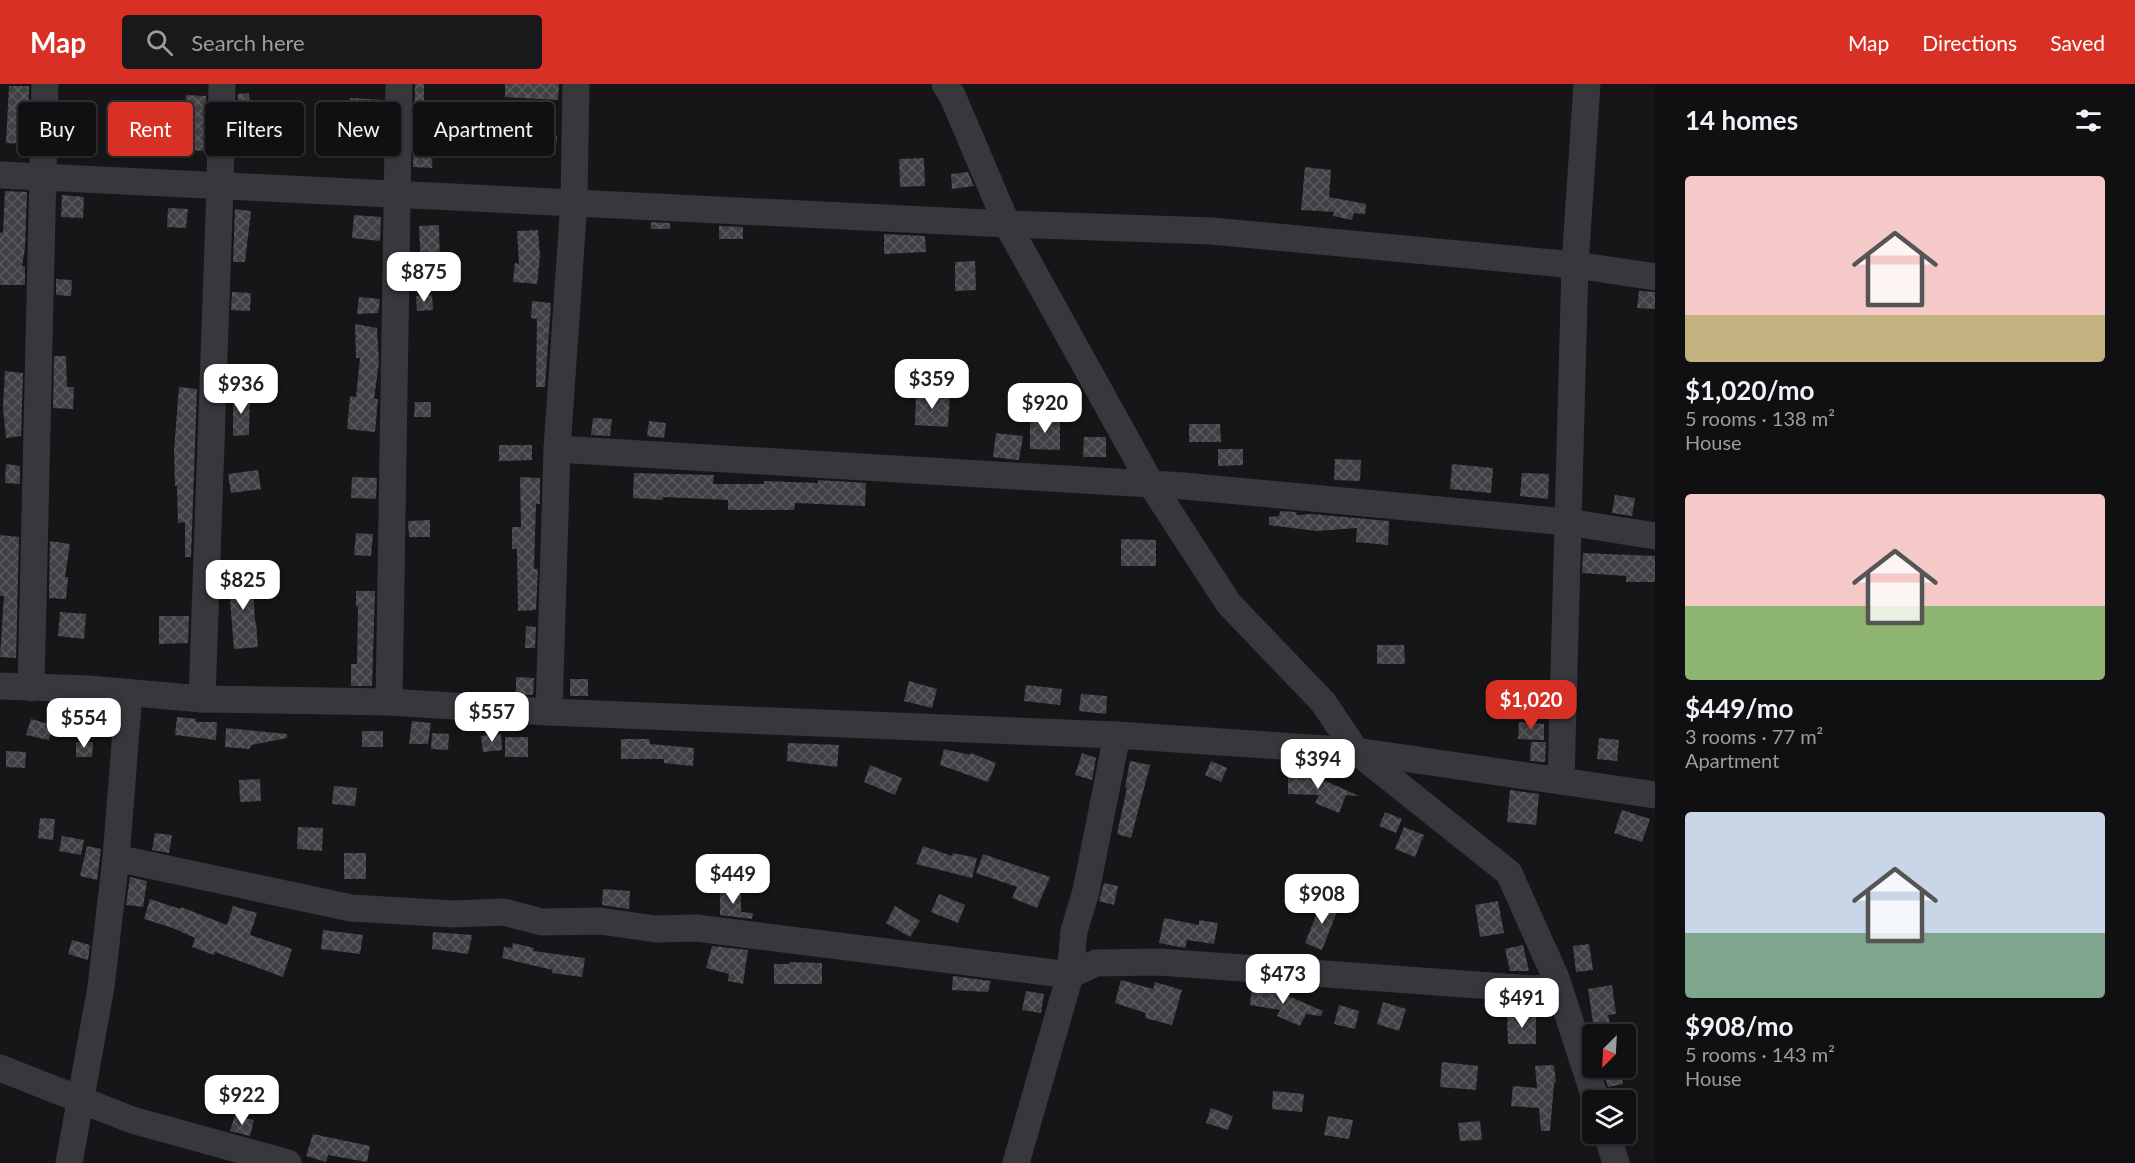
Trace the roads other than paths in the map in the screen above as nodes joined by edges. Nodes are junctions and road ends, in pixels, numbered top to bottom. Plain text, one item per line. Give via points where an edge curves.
1 (45, 84) edge
2 (222, 84) edge
3 (399, 84) edge
4 (576, 84) edge
5 (945, 84) edge
6 (1587, 84) edge
7 (0, 175) edge
8 (43, 177) junction
9 (220, 186) junction
10 (398, 195) junction
11 (574, 202) junction
12 (1007, 224) junction
13 (1575, 265) junction
14 (1655, 278) edge
15 (557, 449) junction
16 (1151, 484) junction
17 (1567, 522) junction
18 (1655, 536) edge
19 (0, 686) edge
20 (31, 688) junction
21 (129, 693) junction
22 (202, 699) junction
23 (389, 702) junction
24 (549, 712) junction
25 (1117, 735) junction
26 (1356, 751) junction
27 (1561, 782) junction
28 (1655, 795) edge
29 (116, 858) junction
30 (1070, 975) junction
31 (1558, 987) junction
32 (0, 1068) edge
33 (1592, 1090) edge
34 (81, 1100) junction
35 (1610, 1144) edge
36 (69, 1163) edge
37 (288, 1163) edge
38 (1016, 1163) edge
39 (1616, 1163) edge

1 - 8 street
2 - 9 street
3 - 10 street
4 - 11 street
5 - 12 street
6 - 13 street
7 - 8 street
8 - 9 street
8 - 20 street
9 - 10 street
9 - 22 street
10 - 11 street
10 - 23 street
11 - 12 street
11 - 15 street
12 - 13 street via 1212,231
12 - 16 street
13 - 14 street
13 - 17 street
15 - 16 street
15 - 24 street
16 - 17 street
16 - 26 street via 1228,604 1323,702
17 - 18 street
17 - 27 street
19 - 20 street
20 - 21 street
21 - 22 street
21 - 29 street
22 - 23 street
23 - 24 street
24 - 25 street
25 - 26 street
25 - 30 street via 1086,891 1074,931
26 - 27 street
26 - 31 street via 1509,873
27 - 28 street
29 - 30 street via 351,908 454,914 502,912 542,922 600,921 656,929 696,928
29 - 34 street via 101,987
30 - 31 street via 1096,963 1160,962 1534,989
30 - 38 street
31 - 33 street
32 - 34 street
34 - 36 street
34 - 37 street via 132,1120
35 - 39 street

